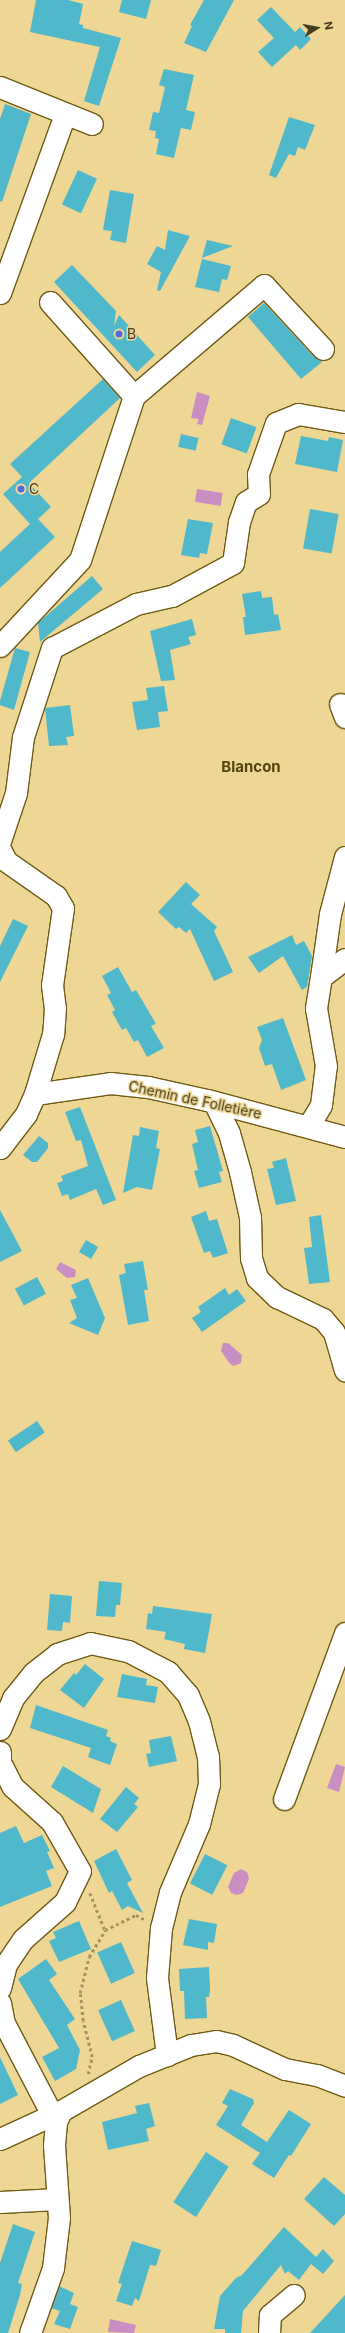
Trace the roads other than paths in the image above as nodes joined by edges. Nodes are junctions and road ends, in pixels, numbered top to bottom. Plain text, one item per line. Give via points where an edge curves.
1 (0, 87) edge
2 (65, 114) junction
3 (92, 124) dead end
4 (0, 293) edge
5 (50, 302) dead end
6 (323, 349) dead end
7 (134, 396) junction
8 (345, 422) edge
9 (0, 646) edge
10 (0, 841) edge
11 (0, 848) edge
12 (345, 857) edge
13 (345, 959) edge
14 (321, 977) junction
15 (36, 1094) junction
16 (214, 1102) junction
17 (309, 1125) junction
18 (345, 1137) edge
19 (0, 1148) edge
20 (345, 1370) edge
21 (345, 1633) edge
22 (0, 1729) edge
23 (0, 1752) edge
24 (284, 1799) dead end
25 (0, 1988) edge
26 (0, 2003) edge
27 (167, 2055) junction
28 (345, 2086) edge
29 (63, 2109) junction
30 (0, 2138) edge
31 (58, 2199) junction
32 (0, 2202) edge
33 (294, 2295) dead end
34 (30, 2333) edge
35 (269, 2333) edge

1 - 2 street
2 - 3 street
2 - 4 street
5 - 7 street
6 - 7 street via 264,285
7 - 9 street via 80,560
8 - 10 street via 298,414 276,423 258,474 259,494 246,502 239,522 233,563 172,596 136,604 52,648 23,738 16,793
11 - 15 street via 6,862 56,896 63,908 52,985 55,1008 53,1034
12 - 14 street via 330,914
13 - 14 street
14 - 17 street via 316,1008 326,1066 321,1105
15 - 16 street, Chemin de Folletière via 110,1083 148,1087
15 - 19 street via 26,1114
16 - 17 street, Chemin de Folletière
16 - 20 street via 229,1133 240,1172 250,1217 251,1258 257,1278 277,1297 323,1319 334,1332
17 - 18 street, Chemin de Folletière
21 - 24 street
22 - 27 street via 13,1698 33,1673 57,1654 90,1643 128,1651 168,1672 188,1695 199,1721 208,1756 209,1784 199,1824 170,1892 161,1928 157,1978
23 - 25 street via 0,1762 13,1787 52,1822 80,1871 65,1902 23,1938 6,1964
26 - 29 street via 4,2023
27 - 28 street via 191,2045 216,2041 233,2045 286,2069 317,2075
27 - 29 street via 139,2066
29 - 30 street
29 - 31 street via 56,2122 54,2145
31 - 32 street
31 - 34 street via 59,2218 53,2268
33 - 35 street via 270,2315

